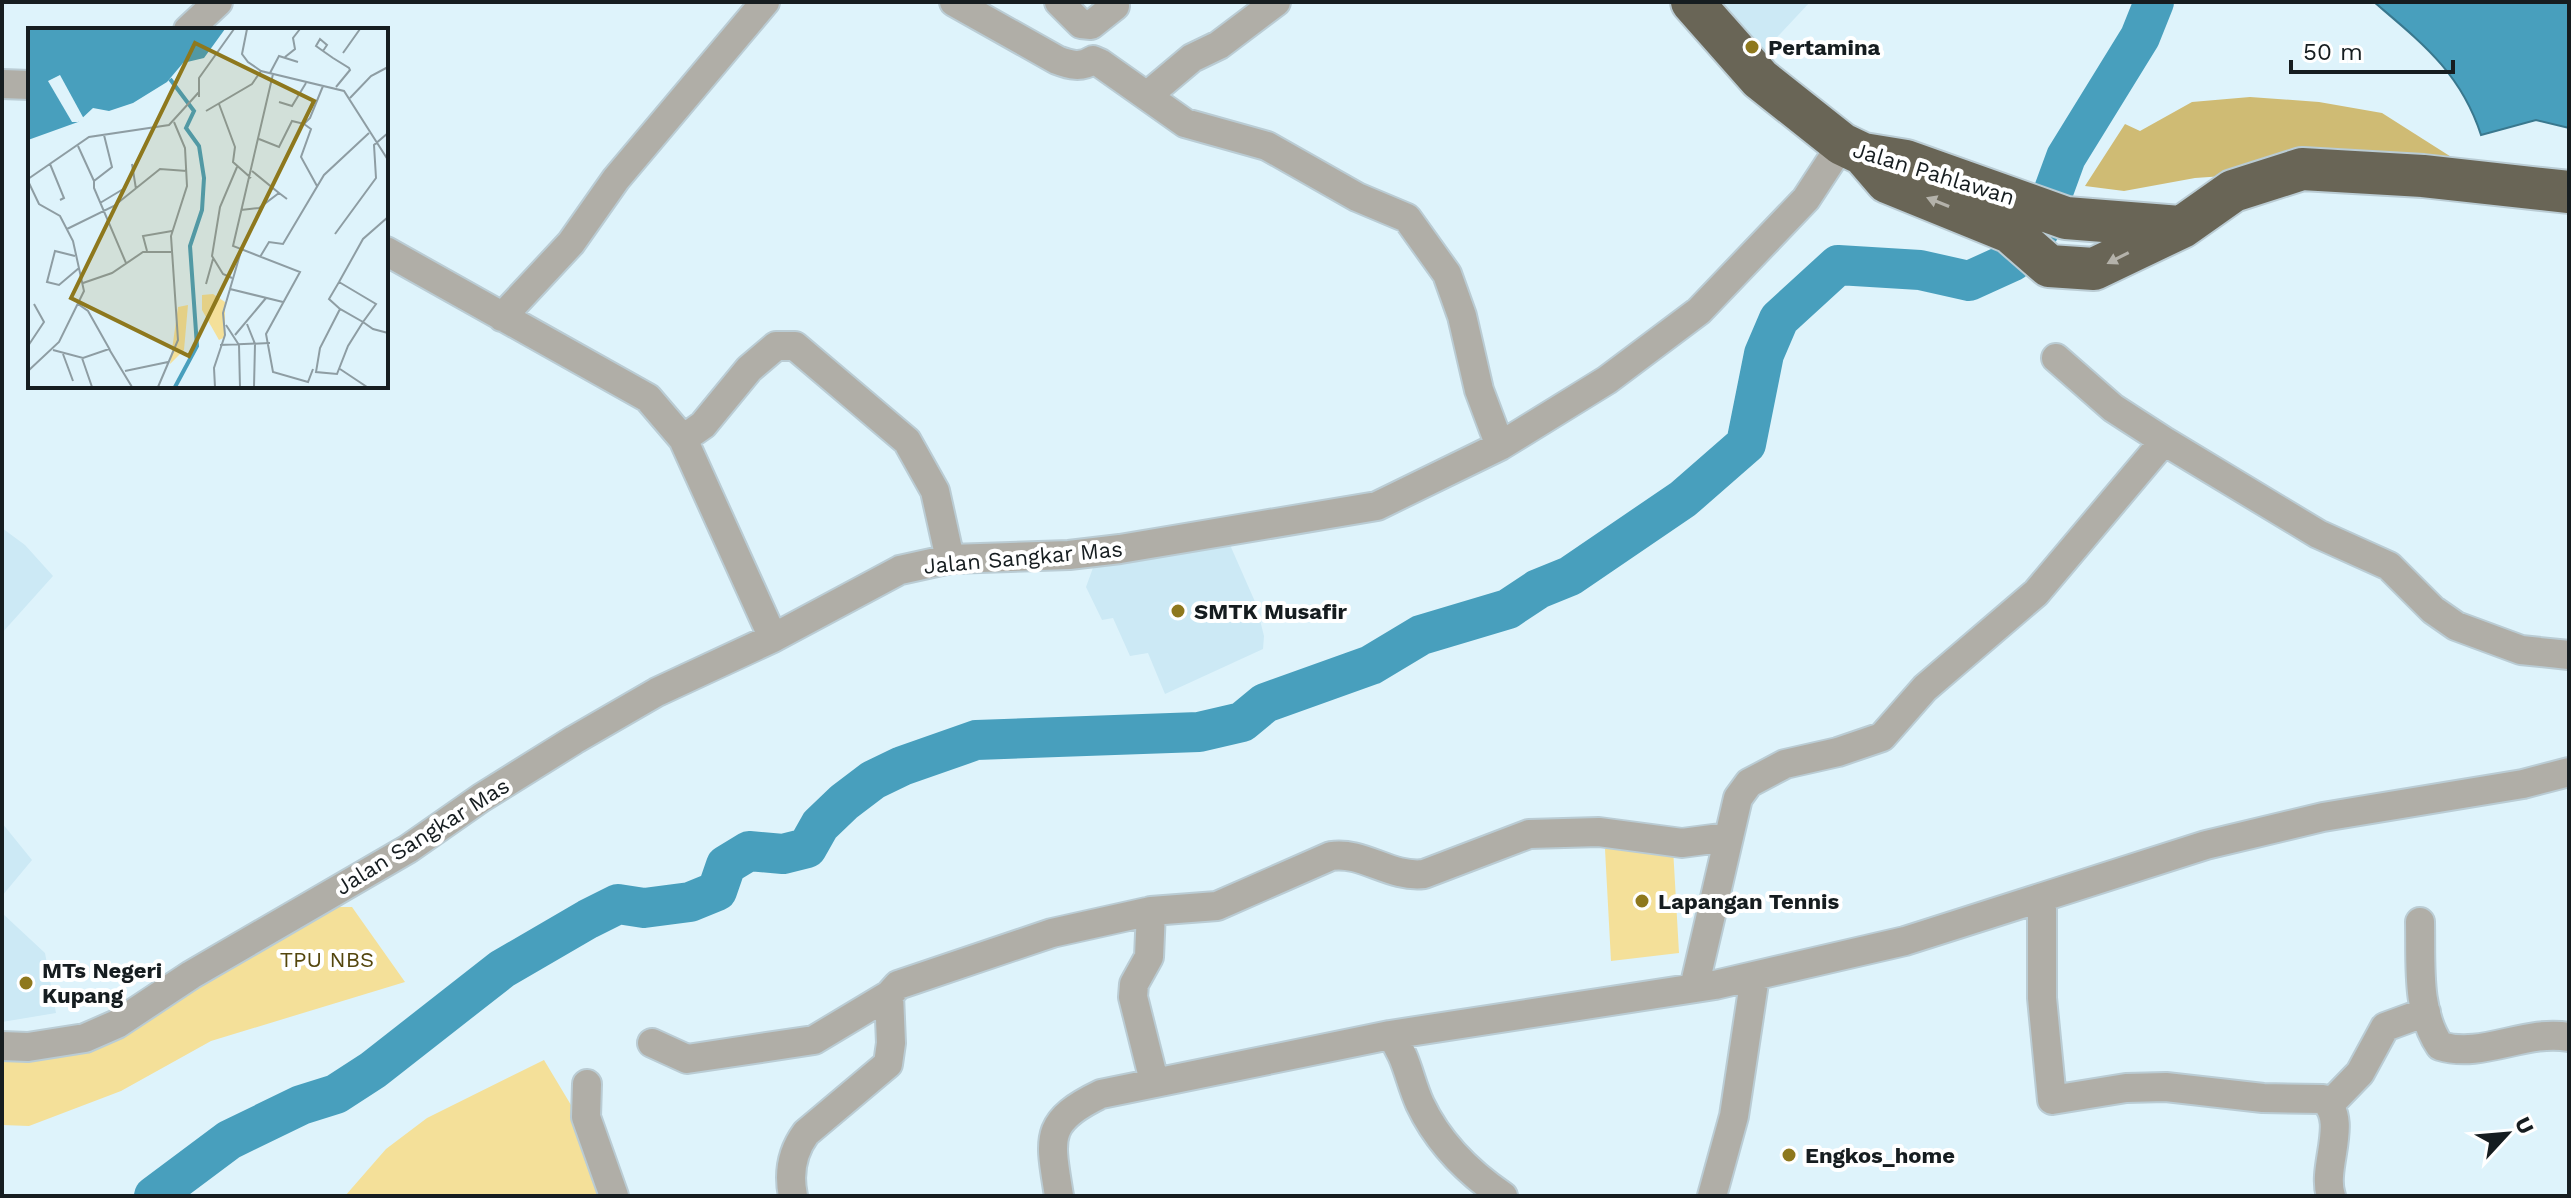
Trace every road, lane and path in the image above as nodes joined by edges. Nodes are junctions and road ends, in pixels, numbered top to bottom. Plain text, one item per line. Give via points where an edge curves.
1 (218, 2) edge
2 (765, 2) edge
3 (954, 2) edge
4 (1059, 2) edge
5 (1276, 2) edge
6 (1692, 2) edge
7 (1115, 6) dead end
8 (190, 28) edge
9 (2, 84) edge
10 (28, 85) edge
11 (1148, 95) junction
12 (1853, 149) junction
13 (2569, 192) edge
14 (2013, 215) junction
15 (2182, 227) junction
16 (388, 252) edge
17 (502, 317) junction
18 (2056, 358) dead end
19 (683, 439) junction
20 (2164, 441) junction
21 (1500, 446) junction
22 (950, 559) junction
23 (773, 638) junction
24 (2569, 655) edge
25 (2569, 772) edge
26 (1728, 837) junction
27 (2042, 898) junction
28 (1151, 911) junction
29 (2420, 922) dead end
30 (1755, 976) junction
31 (1694, 988) junction
32 (889, 995) junction
33 (2426, 1012) junction
34 (1390, 1035) junction
35 (2569, 1037) edge
36 (652, 1043) dead end
37 (2, 1046) edge
38 (1154, 1081) junction
39 (587, 1084) dead end
40 (2330, 1104) junction
41 (614, 1196) edge
42 (793, 1196) edge
43 (1059, 1196) edge
44 (1503, 1196) edge
45 (1712, 1196) edge
46 (2331, 1196) edge

1 - 8 street
2 - 17 street via 616,179 571,243
3 - 11 street via 1057,60 1085,66 1093,60
4 - 7 street via 1081,24 1091,25
5 - 11 street via 1219,45 1192,58
6 - 12 highway, Jalan Pahlawan via 1760,79
9 - 10 street
11 - 21 street via 1185,123 1267,146 1357,197 1407,218 1447,274
12 - 14 highway, Jalan Pahlawan via 1887,182
12 - 21 street, Jalan Sangkar Mas via 1699,311 1607,380
13 - 15 highway, Jalan Pahlawan via 2302,169 2233,191
14 - 15 highway, Jalan Pahlawan
15 -> 14 highway, Jalan Pahlawan via 2094,269 2049,266
16 - 17 street
17 - 19 street via 648,398
18 - 20 street via 2113,408
19 - 22 street via 703,425 749,369 776,346 795,346 907,441 935,491
19 - 23 street
20 - 24 street via 2318,534 2389,566 2456,626 2521,650
20 - 26 street via 2036,593 1925,688 1882,737 1762,774 1738,798
21 - 22 street, Jalan Sangkar Mas via 1377,506 1069,555
22 - 23 street, Jalan Sangkar Mas via 900,570
23 - 37 street, Jalan Sangkar Mas via 657,692 574,740 408,849 117,1024 85,1038
25 - 27 street via 2323,817 2206,845
26 - 28 street via 1682,843 1599,832 1529,834 1407,876 1340,854 1217,906
26 - 31 street
27 - 30 street via 1905,941
27 - 40 street via 2042,998 2052,1100 2166,1087 2263,1098 2314,1097
28 - 32 street via 1052,933 898,985
28 - 38 street via 1149,957 1133,997
29 - 33 street
30 - 31 street
30 - 45 street via 1734,1116
31 - 34 street
32 - 36 street via 814,1040 687,1059
32 - 42 street via 888,1064 806,1133 792,1164
33 - 35 street via 2440,1046 2452,1049
33 - 40 street via 2385,1027 2360,1073
34 - 38 street
34 - 44 street via 1402,1050 1420,1103 1435,1128 1477,1179
38 - 43 street via 1101,1094 1065,1114 1051,1144
39 - 41 street via 586,1117
40 - 46 street via 2335,1122

